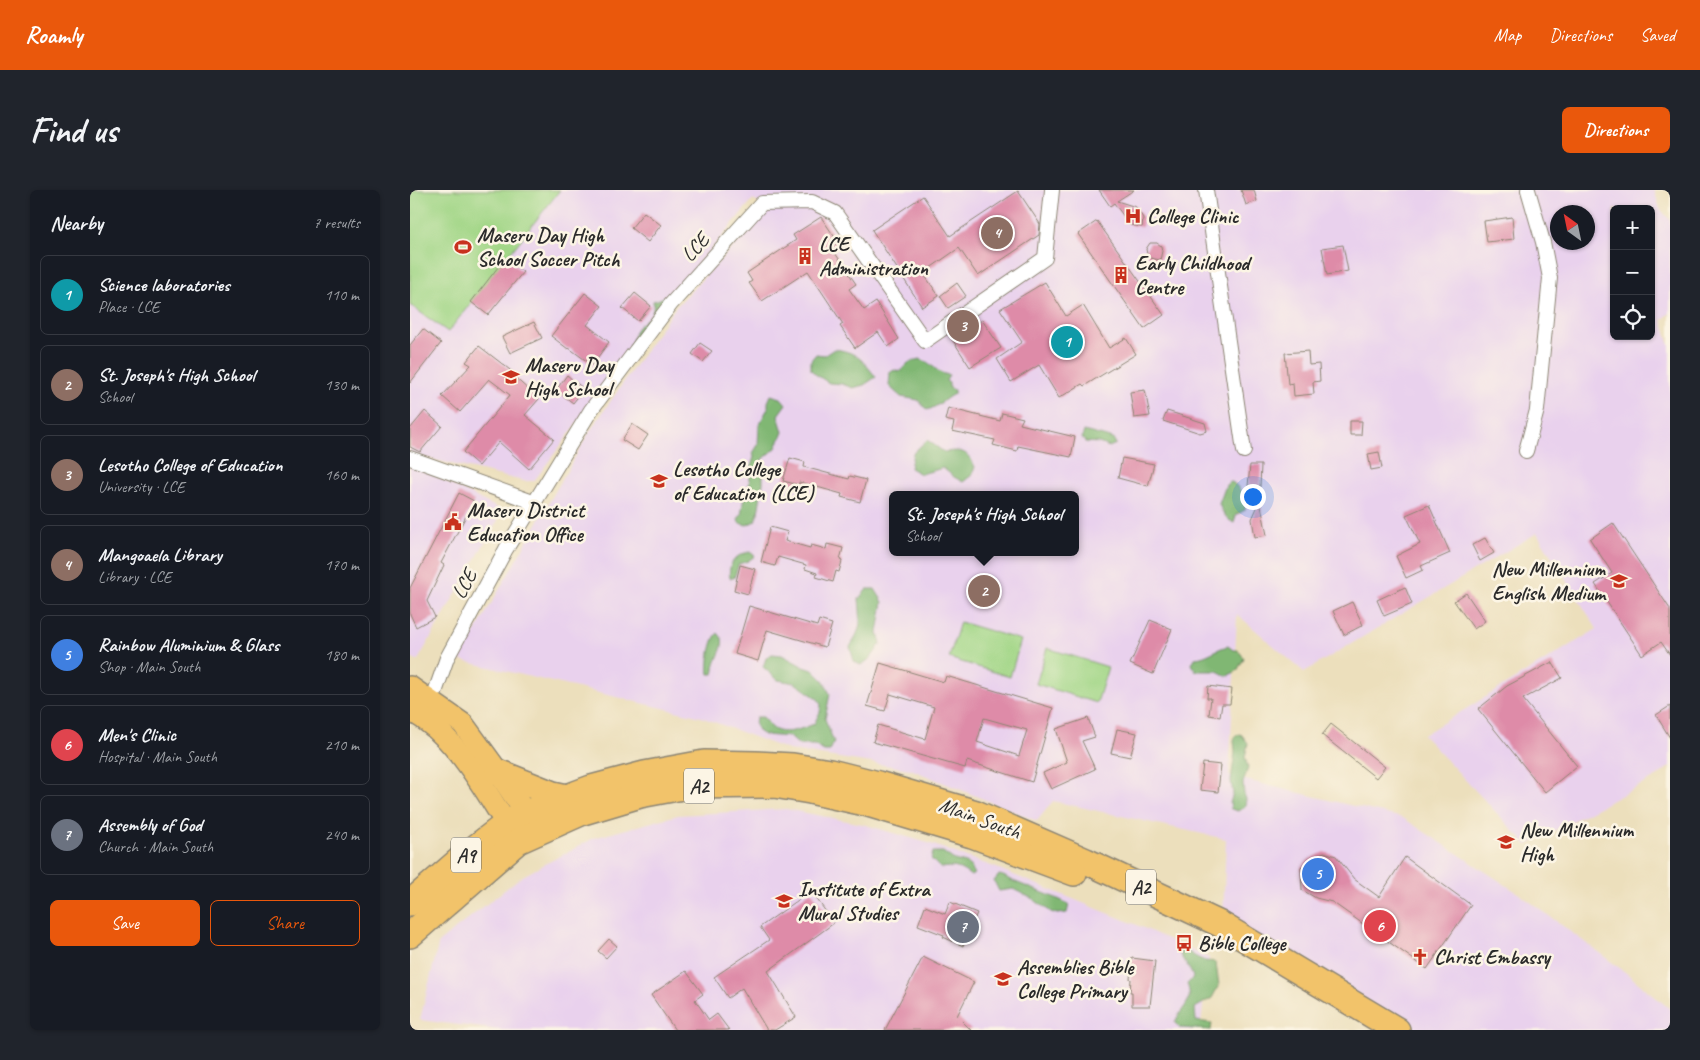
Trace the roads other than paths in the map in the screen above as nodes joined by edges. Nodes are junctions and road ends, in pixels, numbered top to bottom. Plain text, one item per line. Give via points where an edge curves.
1 (1052, 190) edge
2 (1206, 190) edge
3 (1528, 190) edge
4 (1244, 451) dead end
5 (1526, 452) dead end
6 (410, 458) edge
7 (533, 502) junction
8 (410, 687) edge
9 (432, 701) junction
10 (410, 710) edge
11 (498, 772) junction
12 (567, 797) junction
13 (522, 827) junction
14 (410, 903) edge
15 (410, 935) edge
16 (1364, 1030) edge
17 (1397, 1030) edge

1 - 7 street, LCE via 1045,258 925,341 835,213 812,202 762,203 671,304 591,410
2 - 4 street
3 - 5 street via 1550,278 1537,410
6 - 7 street
7 - 9 street, LCE via 447,658
8 - 9 main road
9 - 11 main road via 463,724
10 - 13 main road via 441,732
11 - 12 highway
11 - 13 main road
12 - 13 highway, Main South / A2
12 - 17 highway, Main South / A2 via 644,774 704,763 793,766 878,784 976,813 1220,924
13 - 14 highway, A9 via 462,857
13 - 15 highway, A9
13 - 16 highway, Main South / A2 via 640,795 688,786 774,785 865,803 972,834 1079,875 1269,968

